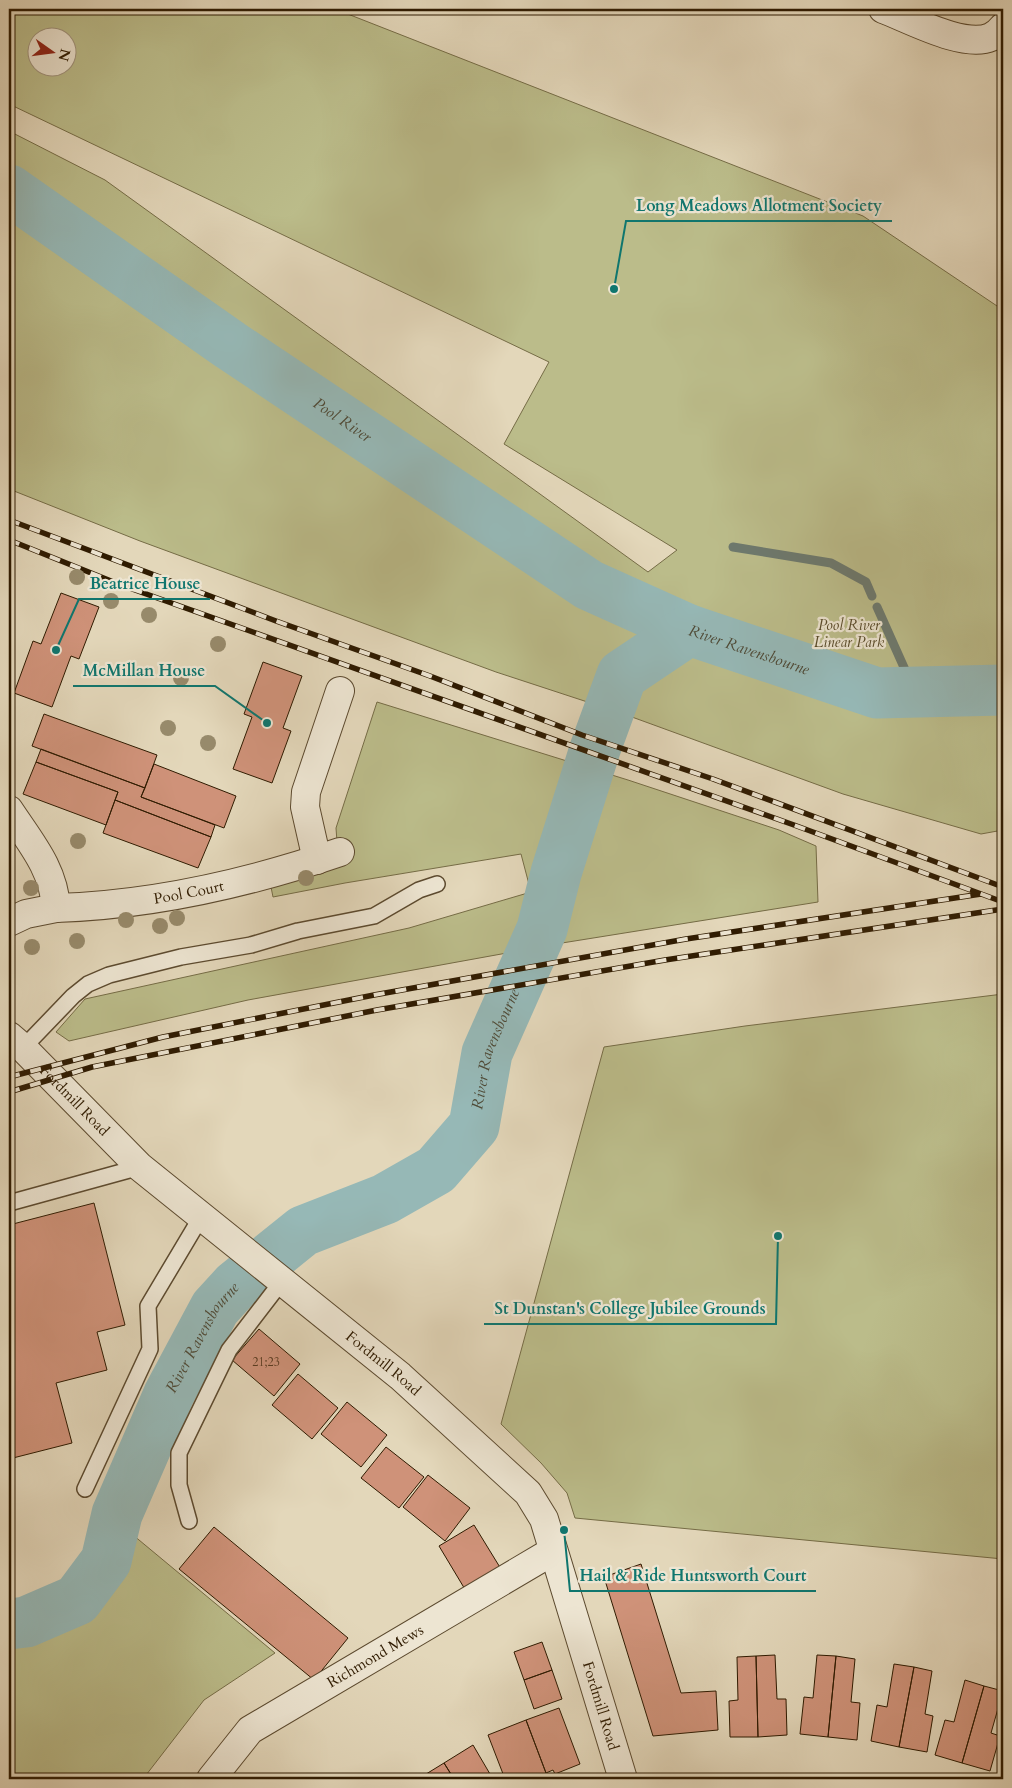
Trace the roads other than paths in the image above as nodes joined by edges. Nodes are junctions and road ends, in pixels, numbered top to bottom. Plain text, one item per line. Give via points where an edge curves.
1 (883, 9) edge
2 (1003, 28) edge
3 (340, 691) dead end
4 (9, 810) edge
5 (436, 884) dead end
6 (56, 908) junction
7 (9, 922) edge
8 (16, 1042) edge
9 (140, 1167) junction
10 (9, 1203) edge
11 (201, 1217) junction
12 (282, 1281) junction
13 (85, 1489) dead end
14 (190, 1521) dead end
15 (554, 1551) junction
16 (211, 1779) edge
17 (624, 1779) edge

1 - 2 street via 959,39 973,41 992,37
3 - 6 street, Pool Court via 306,792 305,807 328,856 257,877 142,901
4 - 6 street via 46,867 55,892
5 - 8 lane via 374,916 109,975 88,984
6 - 7 street, Pool Court via 26,914
8 - 9 street, Fordmill Road
9 - 10 lane
9 - 11 street, Fordmill Road
11 - 12 street, Fordmill Road
11 - 13 lane via 148,1306 150,1350
12 - 14 lane via 229,1350 179,1452 179,1485
12 - 15 street, Fordmill Road via 400,1376 528,1492 544,1519
15 - 16 street, Richmond Mews via 250,1730
15 - 17 street, Fordmill Road

